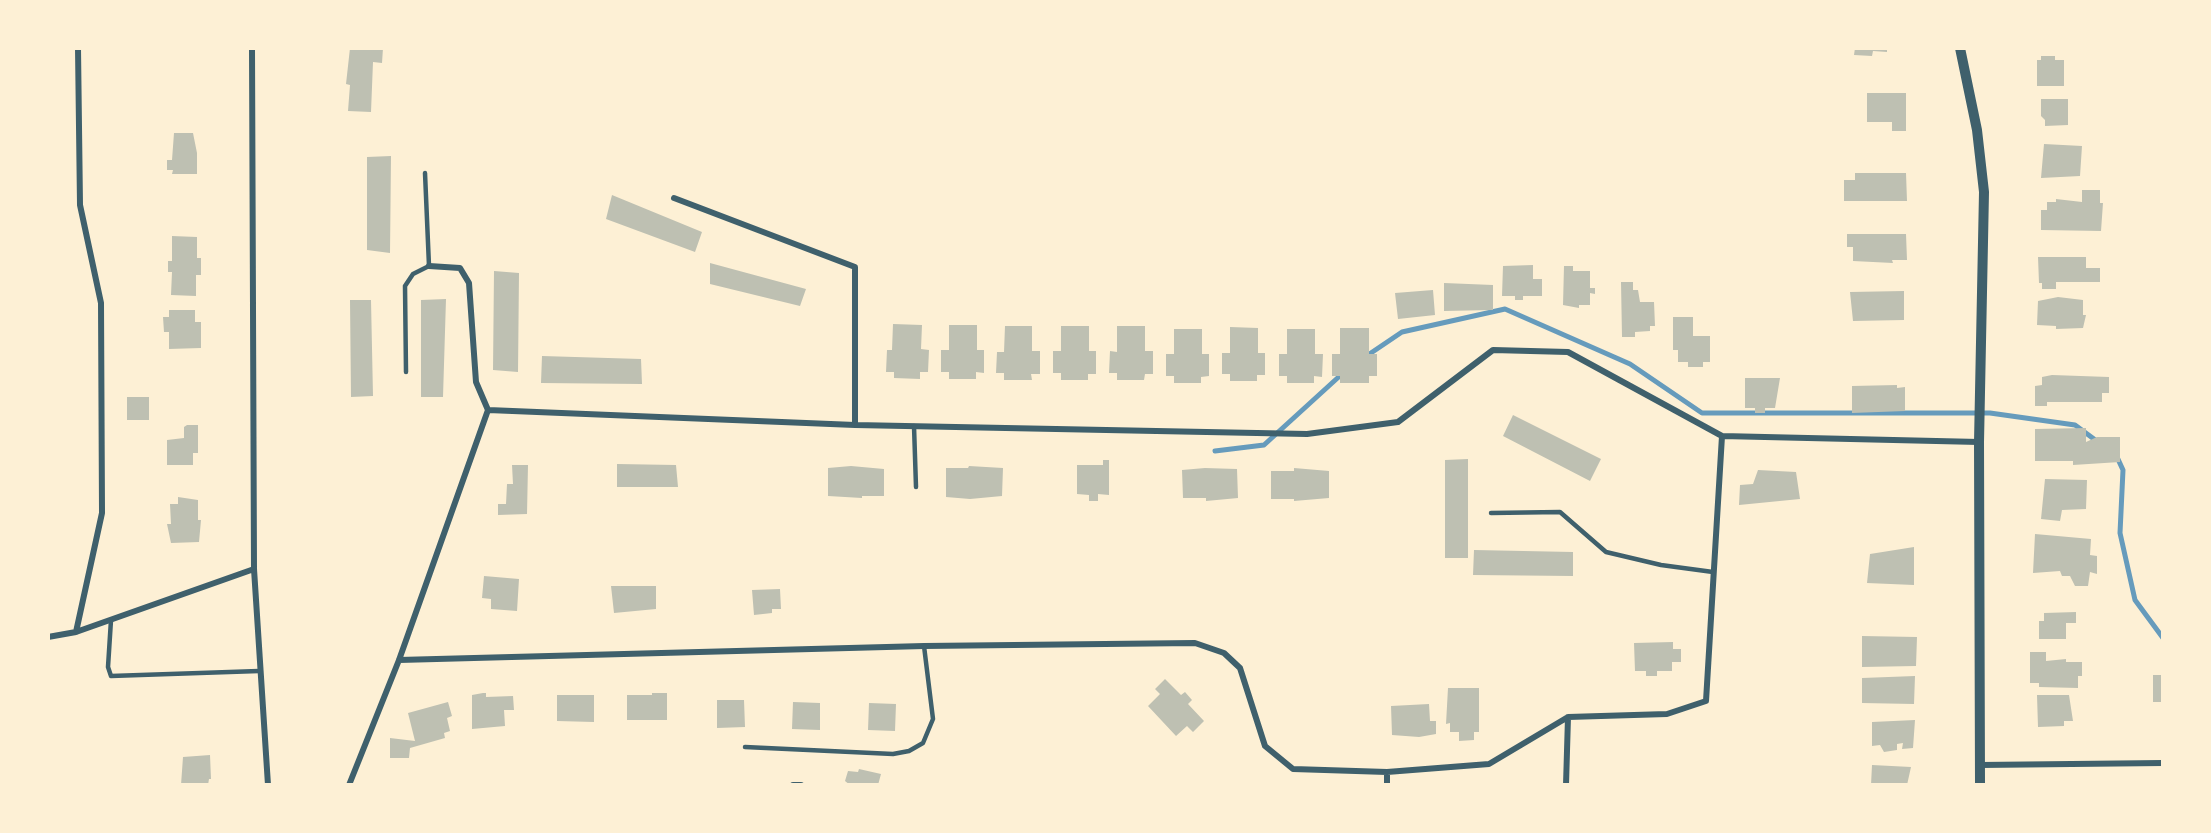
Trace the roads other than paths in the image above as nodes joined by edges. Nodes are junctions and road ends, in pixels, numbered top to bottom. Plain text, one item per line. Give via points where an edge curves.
1 (78, 48) edge
2 (252, 48) edge
3 (1960, 48) edge
4 (425, 173) dead end
5 (674, 198) dead end
6 (429, 266) junction
7 (406, 372) dead end
8 (488, 410) junction
9 (855, 425) junction
10 (914, 426) junction
11 (1722, 436) junction
12 (1979, 442) junction
13 (916, 487) dead end
14 (1491, 513) dead end
15 (254, 569) junction
16 (1713, 572) junction
17 (111, 620) junction
18 (76, 632) junction
19 (48, 637) edge
20 (924, 646) junction
21 (399, 660) junction
22 (259, 671) junction
23 (1568, 717) junction
24 (745, 747) dead end
25 (2163, 763) edge
26 (1980, 765) junction
27 (1387, 772) junction
28 (268, 785) edge
29 (349, 785) edge
30 (793, 785) edge
31 (801, 785) edge
32 (1387, 785) edge
33 (1566, 785) edge
34 (1980, 785) edge

1 - 18 street via 80,205 101,303 102,513
2 - 15 street
3 - 12 street via 1977,130 1984,192
4 - 6 lane
5 - 9 street via 855,267
6 - 7 lane via 413,274 405,286
6 - 8 street via 460,268 469,283 476,382
8 - 9 street
8 - 21 street
9 - 10 street
10 - 11 street via 1307,434 1398,422 1493,350 1568,352
10 - 13 lane
11 - 12 street
11 - 16 street
12 - 26 street
14 - 16 lane via 1560,512 1606,552
15 - 17 street
15 - 22 street
16 - 23 street via 1706,701 1667,714
17 - 18 street
17 - 22 lane via 111,676
18 - 19 street
20 - 21 street
20 - 24 lane via 933,719 923,743 916,747 893,754
20 - 27 street via 1196,643 1224,653 1240,668 1265,746 1293,769
21 - 29 street
22 - 28 street
23 - 27 street via 1489,764
23 - 33 street
25 - 26 street
26 - 34 street
27 - 32 street
30 - 31 street

